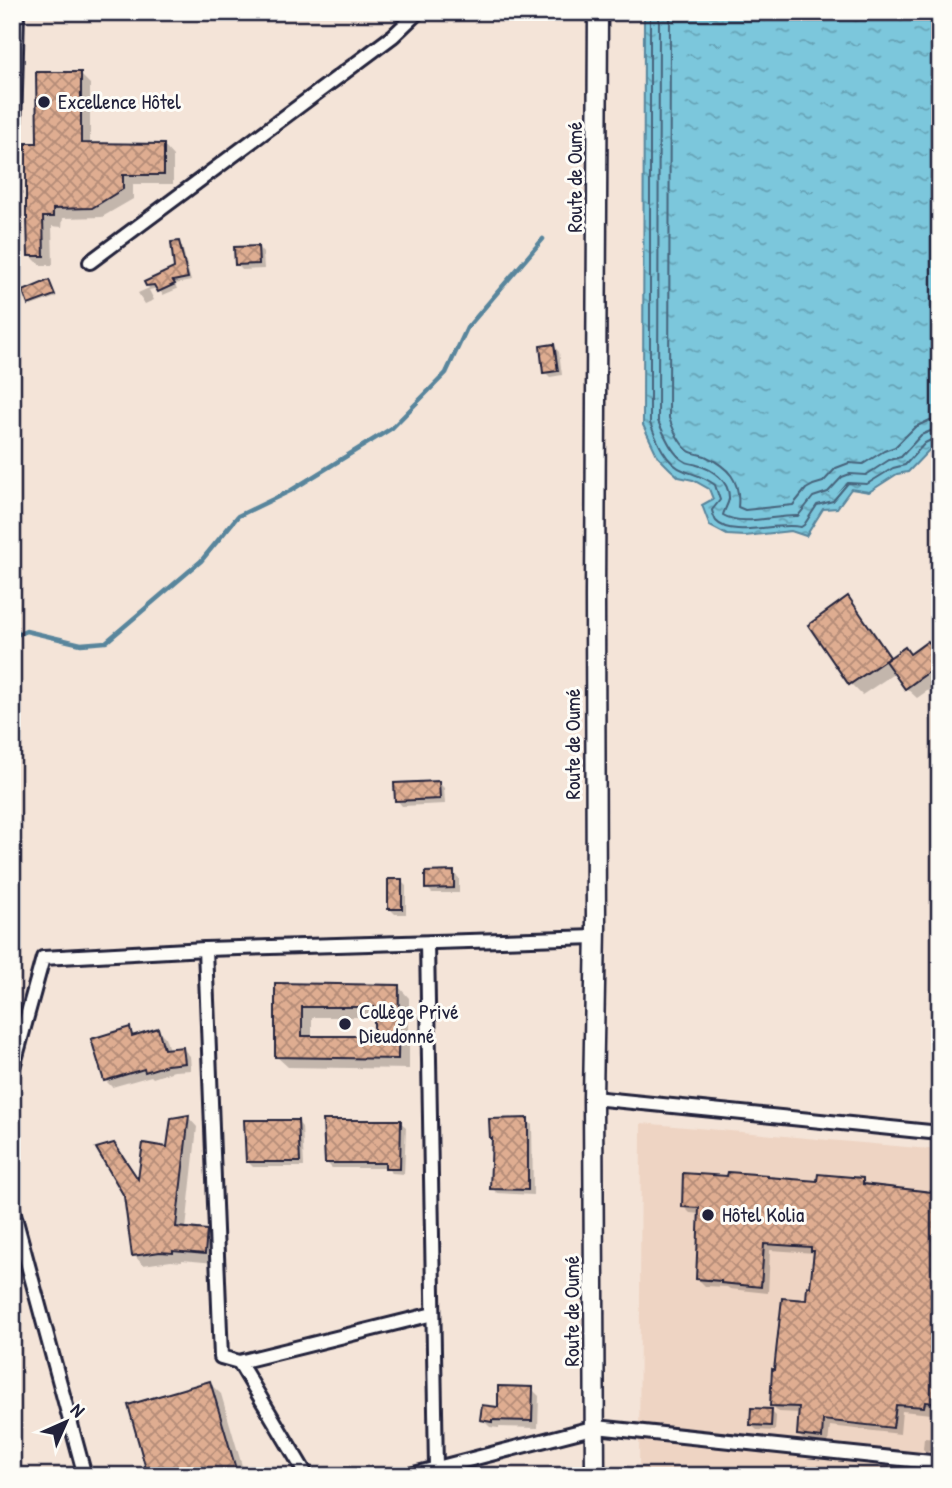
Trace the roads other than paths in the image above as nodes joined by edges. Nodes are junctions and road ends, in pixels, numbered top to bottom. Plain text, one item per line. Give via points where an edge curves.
1 (17, 12) edge
2 (418, 12) edge
3 (598, 12) edge
4 (12, 208) edge
5 (90, 262) dead end
6 (596, 937) junction
7 (427, 943) junction
8 (205, 949) junction
9 (12, 1071) edge
10 (593, 1098) junction
11 (940, 1133) edge
12 (12, 1206) edge
13 (433, 1314) junction
14 (239, 1362) junction
15 (596, 1427) junction
16 (940, 1463) edge
17 (436, 1468) junction
18 (85, 1476) edge
19 (307, 1476) edge
20 (406, 1476) edge
21 (595, 1476) edge

1 - 4 street
2 - 5 street via 393,36
3 - 6 main road, Route de Oumé
6 - 7 street
6 - 10 main road, Route de Oumé
7 - 8 street
7 - 13 street
8 - 9 street via 43,958
8 - 14 street via 221,1357
10 - 11 street
10 - 15 main road, Route de Oumé
12 - 18 street
13 - 14 street
13 - 17 street
14 - 19 street
15 - 16 street
15 - 17 street
15 - 21 main road, Route de Oumé
17 - 20 street

